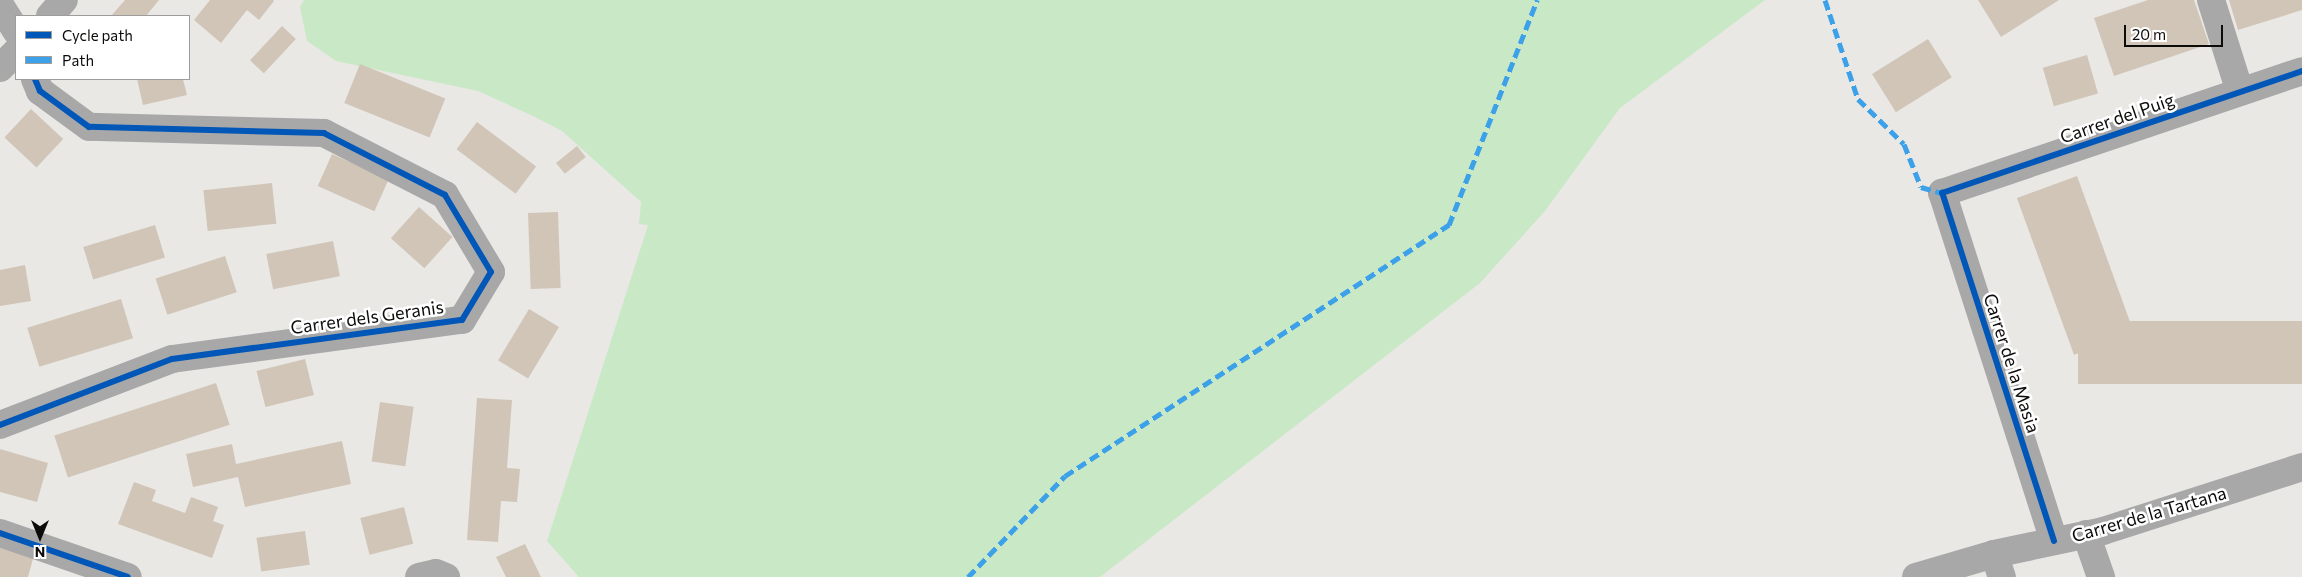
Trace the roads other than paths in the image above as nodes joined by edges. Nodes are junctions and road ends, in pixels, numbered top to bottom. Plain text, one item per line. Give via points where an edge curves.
1 (64, 0) edge
2 (2211, 0) edge
3 (0, 5) edge
4 (51, 15) edge
5 (15, 29) edge
6 (15, 53) edge
7 (0, 68) edge
8 (2302, 71) edge
9 (35, 80) edge
10 (2240, 92) junction
11 (1942, 193) joint
12 (0, 425) edge
13 (2302, 467) edge
14 (0, 533) edge
15 (2086, 534) junction
16 (2054, 541) junction
17 (1998, 566) edge
18 (128, 577) edge
19 (419, 577) edge
20 (446, 577) edge
21 (1916, 577) edge
22 (2101, 577) edge

1 - 4 street
2 - 10 street
3 - 5 street
6 - 7 street
8 - 10 street, Carrer del Puig
9 - 12 street, Carrer dels Geranis via 40,91 89,127 324,133 445,195 490,272 462,320 172,359
10 - 11 street, Carrer del Puig
11 - 16 street, Carrer de la Masia
13 - 15 street, Carrer de la Tartana
14 - 18 street
15 - 16 street, Carrer de la Tartana
15 - 22 street
16 - 17 street, Carrer de la Tartana
17 - 21 street, Carrer de la Tartana
19 - 20 street via 436,573

